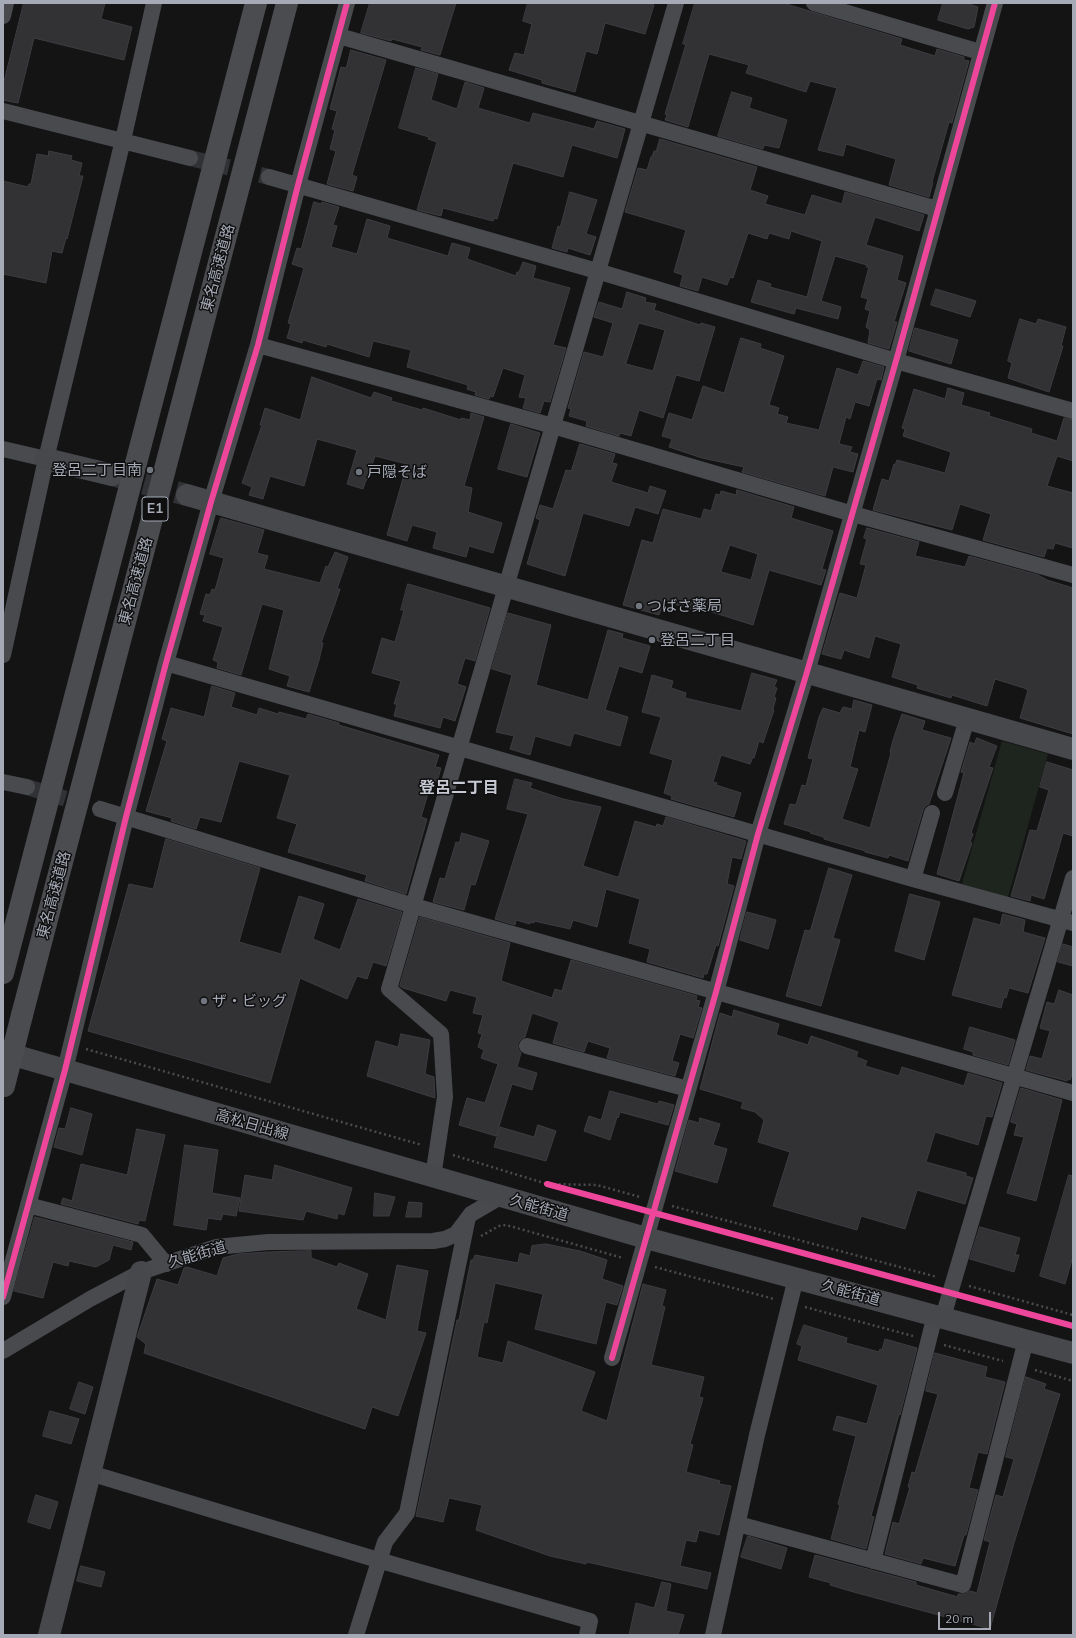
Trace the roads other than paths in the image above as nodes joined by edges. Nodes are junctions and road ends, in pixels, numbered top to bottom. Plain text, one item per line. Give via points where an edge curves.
1 (6, 3) edge
2 (154, 3) edge
3 (256, 3) edge
4 (287, 3) edge
5 (347, 3) edge
6 (676, 3) edge
7 (814, 3) edge
8 (994, 3) edge
9 (3, 16) edge
10 (339, 36) junction
11 (980, 52) junction
12 (3, 111) edge
13 (641, 124) junction
14 (123, 140) junction
15 (190, 158) tunnel mouth
16 (269, 177) tunnel mouth
17 (298, 185) junction
18 (937, 209) junction
19 (597, 271) junction
20 (258, 345) junction
21 (896, 361) junction
22 (1073, 411) edge
23 (553, 426) junction
24 (3, 449) edge
25 (46, 459) junction
26 (112, 475) tunnel mouth
27 (187, 495) tunnel mouth
28 (211, 502) junction
29 (853, 514) junction
30 (1073, 576) edge
31 (506, 586) junction
32 (3, 655) edge
33 (166, 663) junction
34 (807, 672) junction
35 (967, 719) junction
36 (460, 747) junction
37 (1073, 749) edge
38 (3, 782) edge
39 (27, 787) tunnel mouth
40 (945, 793) dead end
41 (100, 809) tunnel mouth
42 (932, 813) dead end
43 (126, 817) junction
44 (758, 834) junction
45 (1073, 878) edge
46 (913, 879) junction
47 (414, 906) junction
48 (1067, 921) edge
49 (3, 973) edge
50 (716, 992) junction
51 (527, 1046) dead end
52 (3, 1052) edge
53 (65, 1070) junction
54 (1014, 1077) junction
55 (3, 1088) edge
56 (688, 1089) junction
57 (1073, 1093) edge
58 (433, 1177) junction
59 (500, 1197) junction
60 (28, 1205) junction
61 (467, 1220) junction
62 (646, 1238) junction
63 (166, 1264) junction
64 (141, 1272) junction
65 (796, 1278) junction
66 (3, 1297) edge
67 (939, 1316) junction
68 (1026, 1340) junction
69 (3, 1351) edge
70 (1073, 1353) edge
71 (612, 1358) dead end
72 (90, 1473) junction
73 (738, 1524) junction
74 (378, 1560) junction
75 (873, 1561) junction
76 (48, 1635) edge
77 (356, 1635) edge
78 (587, 1635) edge
79 (713, 1635) edge

1 - 9 street
2 - 14 street
3 - 49 highway, 東名高速道路 / E1
4 - 55 highway, 東名高速道路 / E1, bridge
5 - 10 street
6 - 13 street
7 - 11 street
8 - 11 street
10 - 13 street
10 - 17 street
11 - 18 street
12 - 14 street
13 - 18 street
13 - 19 street
14 - 15 street
14 - 25 street
16 - 17 street
17 - 19 street
17 - 20 street
18 - 21 street
19 - 21 street
19 - 23 street
20 - 23 street
20 - 28 street
21 - 22 street
21 - 29 street
23 - 29 street
23 - 31 street
24 - 25 street
25 - 26 street
25 - 32 street
27 - 28 street
28 - 31 street
28 - 33 street
29 - 30 street
29 - 34 street
31 - 34 street
31 - 36 street
33 - 36 street
33 - 43 street
34 - 35 street
34 - 44 street
35 - 37 street
35 - 40 street
36 - 44 street
36 - 47 street
38 - 39 street
41 - 43 street
42 - 46 street
43 - 47 street
43 - 53 street
44 - 46 street
44 - 50 street
45 - 48 street
46 - 48 street
47 - 50 street
47 - 58 street via 389,989 441,1034 446,1097
48 - 54 street
50 - 54 street
50 - 56 street
51 - 56 street
52 - 53 street, 高松日出線
53 - 58 street, 高松日出線
53 - 60 street
54 - 57 street
54 - 67 street via 954,1282
56 - 62 street
58 - 59 street, 高松日出線
59 - 61 street, 久能街道
59 - 62 street, 久能街道
60 - 63 street via 142,1235
60 - 66 street
61 - 63 street, 久能街道 via 456,1234 432,1241 268,1242 216,1247
61 - 74 street via 407,1513 385,1542
62 - 65 street, 久能街道
62 - 71 street
63 - 64 street, 久能街道
64 - 69 street, 久能街道
64 - 72 street
65 - 67 street, 久能街道
65 - 73 street
67 - 68 street, 久能街道
67 - 75 street
68 - 70 street, 久能街道
68 - 75 street via 963,1585
72 - 74 street
72 - 76 street
73 - 75 street
73 - 79 street
74 - 77 street
74 - 78 street via 590,1621

